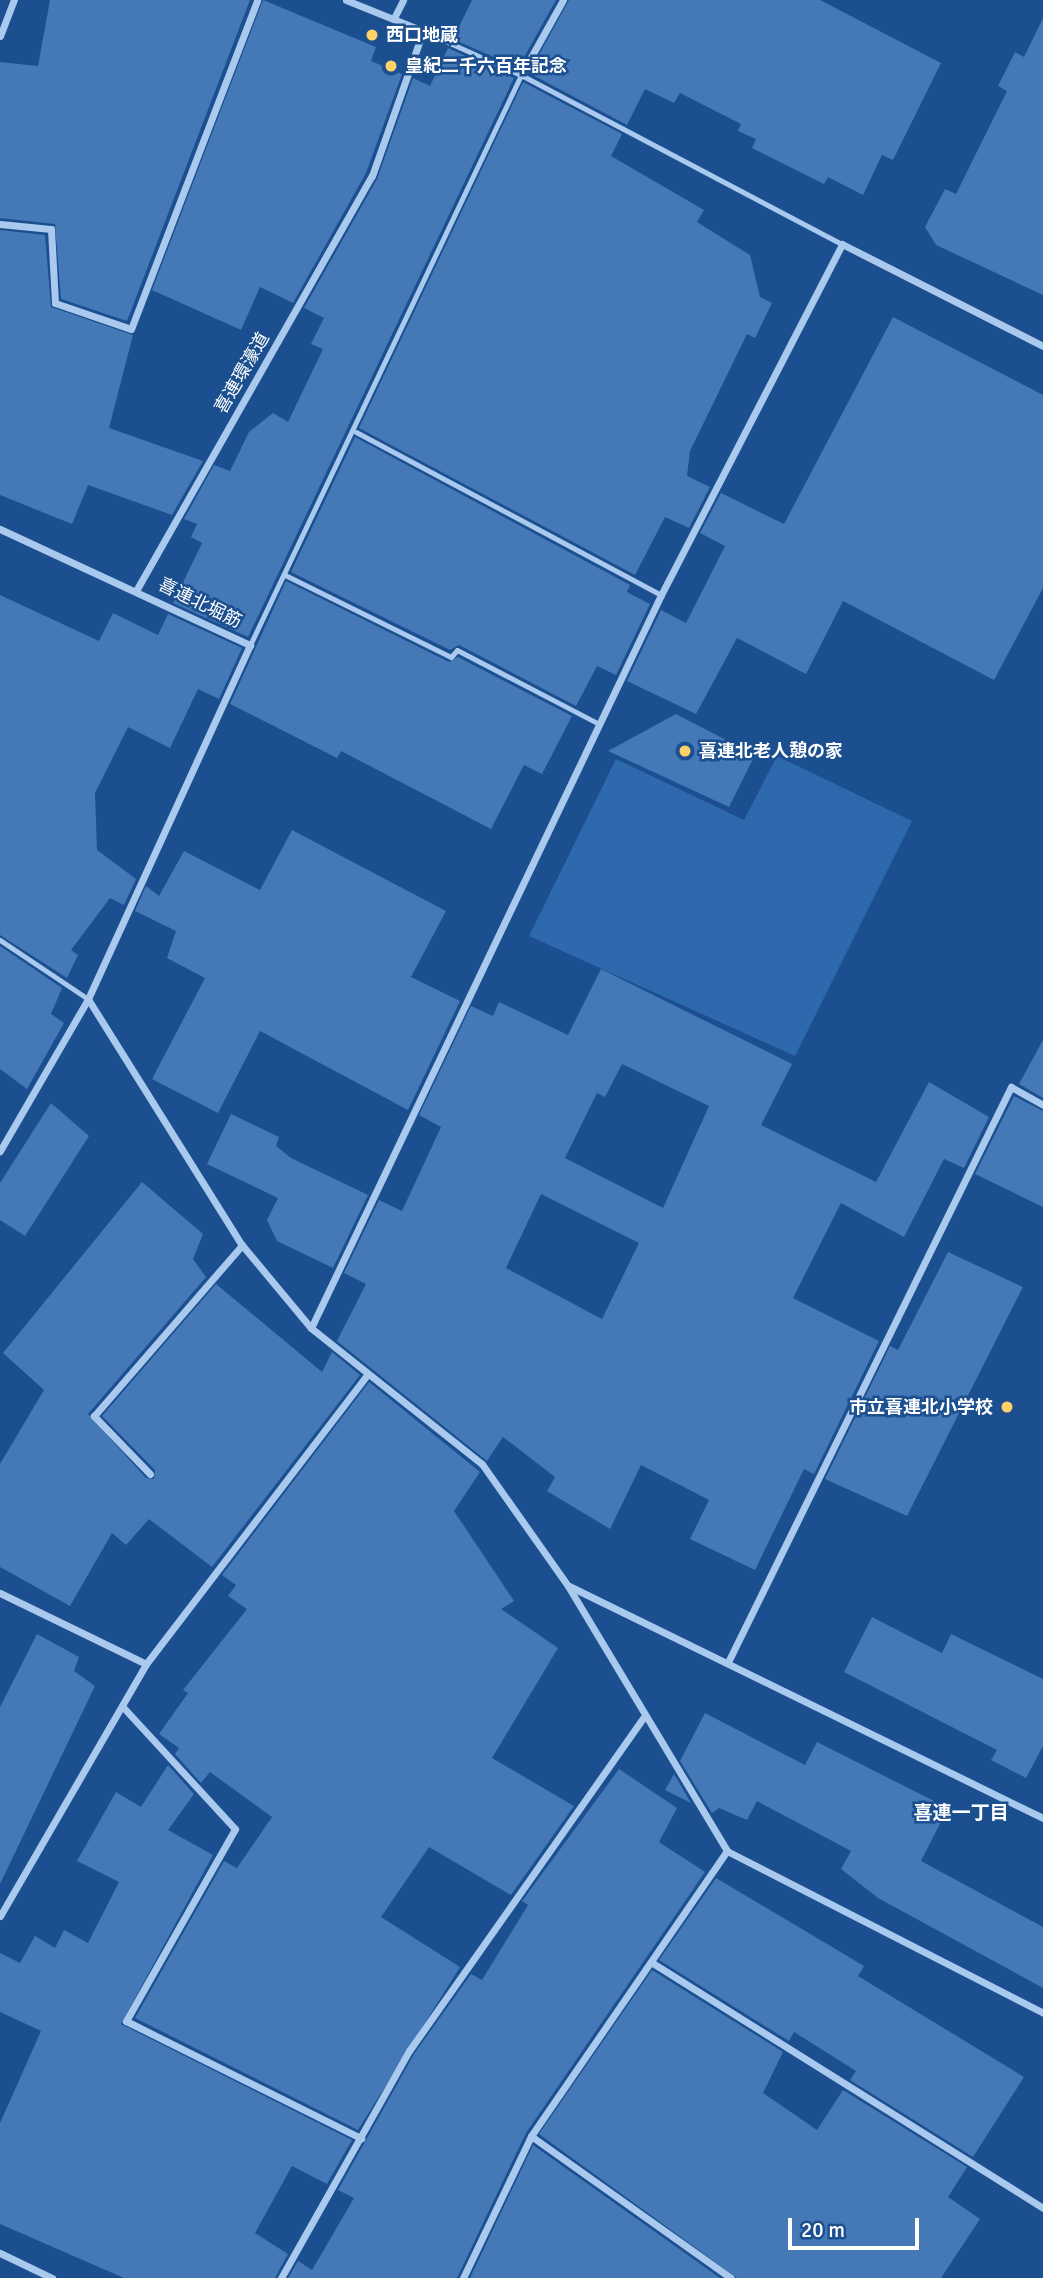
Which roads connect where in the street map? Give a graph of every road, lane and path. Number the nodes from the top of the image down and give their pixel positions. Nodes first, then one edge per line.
1 (14, 0) edge
2 (257, 0) edge
3 (346, 0) edge
4 (403, 0) edge
5 (563, 0) edge
6 (394, 18) junction
7 (423, 31) junction
8 (0, 36) edge
9 (521, 75) junction
10 (0, 224) edge
11 (842, 244) junction
12 (1043, 346) edge
13 (356, 432) junction
14 (0, 529) edge
15 (285, 575) junction
16 (137, 589) junction
17 (661, 595) junction
18 (250, 645) junction
19 (599, 724) junction
20 (0, 940) edge
21 (88, 999) junction
22 (1043, 1105) edge
23 (0, 1151) edge
24 (242, 1245) junction
25 (311, 1328) junction
26 (368, 1374) junction
27 (150, 1474) dead end
28 (568, 1586) junction
29 (0, 1594) edge
30 (729, 1660) junction
31 (146, 1664) junction
32 (122, 1706) junction
33 (643, 1718) junction
34 (1043, 1818) edge
35 (727, 1852) junction
36 (0, 1916) edge
37 (651, 1962) junction
38 (1043, 2013) edge
39 (531, 2136) junction
40 (361, 2138) junction
41 (1043, 2208) edge
42 (0, 2253) edge
43 (52, 2278) edge
44 (281, 2278) edge
45 (463, 2278) edge
46 (731, 2278) edge

1 - 8 street
2 - 10 street
3 - 6 street
4 - 6 street
5 - 9 street
6 - 7 street
7 - 9 lane
7 - 16 street, 喜連環濠道
9 - 11 lane
9 - 13 lane
11 - 12 street
11 - 17 street
13 - 15 lane
13 - 17 lane
14 - 16 street
15 - 18 lane
15 - 19 lane
16 - 18 street, 喜連北堀筋
17 - 19 street
18 - 21 street
19 - 25 street
20 - 21 lane
21 - 23 street
21 - 24 street
22 - 30 street
24 - 25 street
24 - 27 street
25 - 26 street
26 - 28 street
26 - 31 street
28 - 30 street
28 - 33 street
29 - 31 street
30 - 34 street
31 - 32 street
32 - 36 street
32 - 40 street
33 - 35 street
33 - 40 street
35 - 37 street
35 - 38 street
37 - 39 street
37 - 41 street
39 - 45 street
39 - 46 street
40 - 44 street
42 - 43 street

